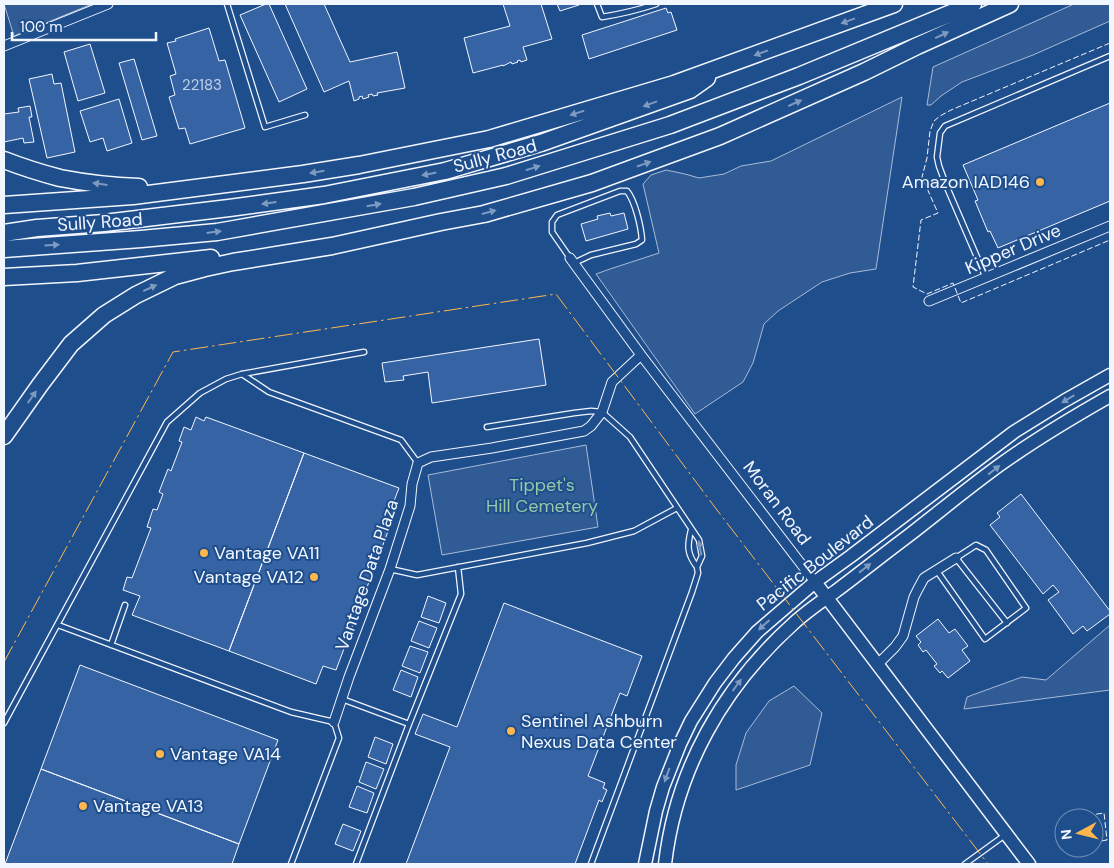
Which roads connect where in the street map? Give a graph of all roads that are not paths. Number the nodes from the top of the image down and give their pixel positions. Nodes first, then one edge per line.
1 (108, 4) edge
2 (228, 4) edge
3 (597, 4) edge
4 (656, 4) edge
5 (894, 4) edge
6 (973, 4) edge
7 (1010, 4) edge
8 (4, 46) edge
9 (1110, 56) edge
10 (724, 66) junction
11 (305, 115) dead end
12 (4, 160) edge
13 (183, 190) junction
14 (4, 205) edge
15 (1110, 226) edge
16 (4, 233) edge
17 (332, 246) junction
18 (4, 248) edge
19 (572, 261) junction
20 (4, 277) edge
21 (986, 278) junction
22 (929, 301) dead end
23 (364, 352) dead end
24 (641, 354) junction
25 (242, 374) junction
26 (1110, 375) edge
27 (1110, 396) edge
28 (602, 412) junction
29 (487, 426) dead end
30 (4, 436) edge
31 (418, 464) junction
32 (678, 508) junction
33 (691, 530) junction
34 (956, 558) junction
35 (458, 567) junction
36 (697, 567) junction
37 (390, 569) junction
38 (937, 571) junction
39 (814, 582) junction
40 (826, 598) junction
41 (125, 605) dead end
42 (1007, 623) junction
43 (58, 625) junction
44 (111, 644) junction
45 (877, 665) junction
46 (342, 699) junction
47 (334, 722) junction
48 (4, 723) edge
49 (409, 724) junction
50 (1006, 834) junction
51 (291, 864) edge
52 (356, 864) edge
53 (591, 864) edge
54 (645, 864) edge
55 (665, 864) edge
56 (965, 864) edge
57 (1029, 864) edge

1 - 8 street
2 - 11 lane
3 - 4 lane
5 -> 10 highway, Sully Road
18 -> 6 highway, Sully Road
17 -> 7 highway
9 - 21 lane
10 -> 13 highway, Sully Road
10 -> 16 highway
13 -> 12 highway
13 - 14 highway, Sully Road
15 - 21 street, Kipper Drive
17 - 20 highway
30 -> 17 highway
19 - 19 lane
19 - 24 street, Moran Road
21 - 22 street, Kipper Drive
23 - 25 lane
24 - 28 street
24 - 39 street, Moran Road
25 - 31 lane
25 - 43 lane
26 -> 39 main road, Pacific Boulevard
40 -> 27 main road, Pacific Boulevard
28 - 29 lane
28 - 31 street
28 - 32 lane
31 - 37 street, Vantage Data Plaza
32 - 33 lane
32 - 35 lane
33 - 36 lane
36 -> 33 lane
34 - 38 street
34 - 42 lane
34 - 42 lane
35 - 37 lane
35 - 49 lane
36 - 53 lane
37 - 46 street, Vantage Data Plaza
38 - 42 lane
38 - 45 street
39 - 40 main road, Moran Road
39 -> 54 main road, Pacific Boulevard
40 - 45 main road, Moran Road
55 -> 40 main road, Pacific Boulevard
41 - 44 lane
43 - 44 lane
43 - 48 lane
44 - 47 lane
45 - 50 main road, Moran Road
46 - 47 street, Vantage Data Plaza
46 - 49 lane
47 - 51 lane
49 - 52 lane
50 - 56 lane
50 - 57 main road, Moran Road

